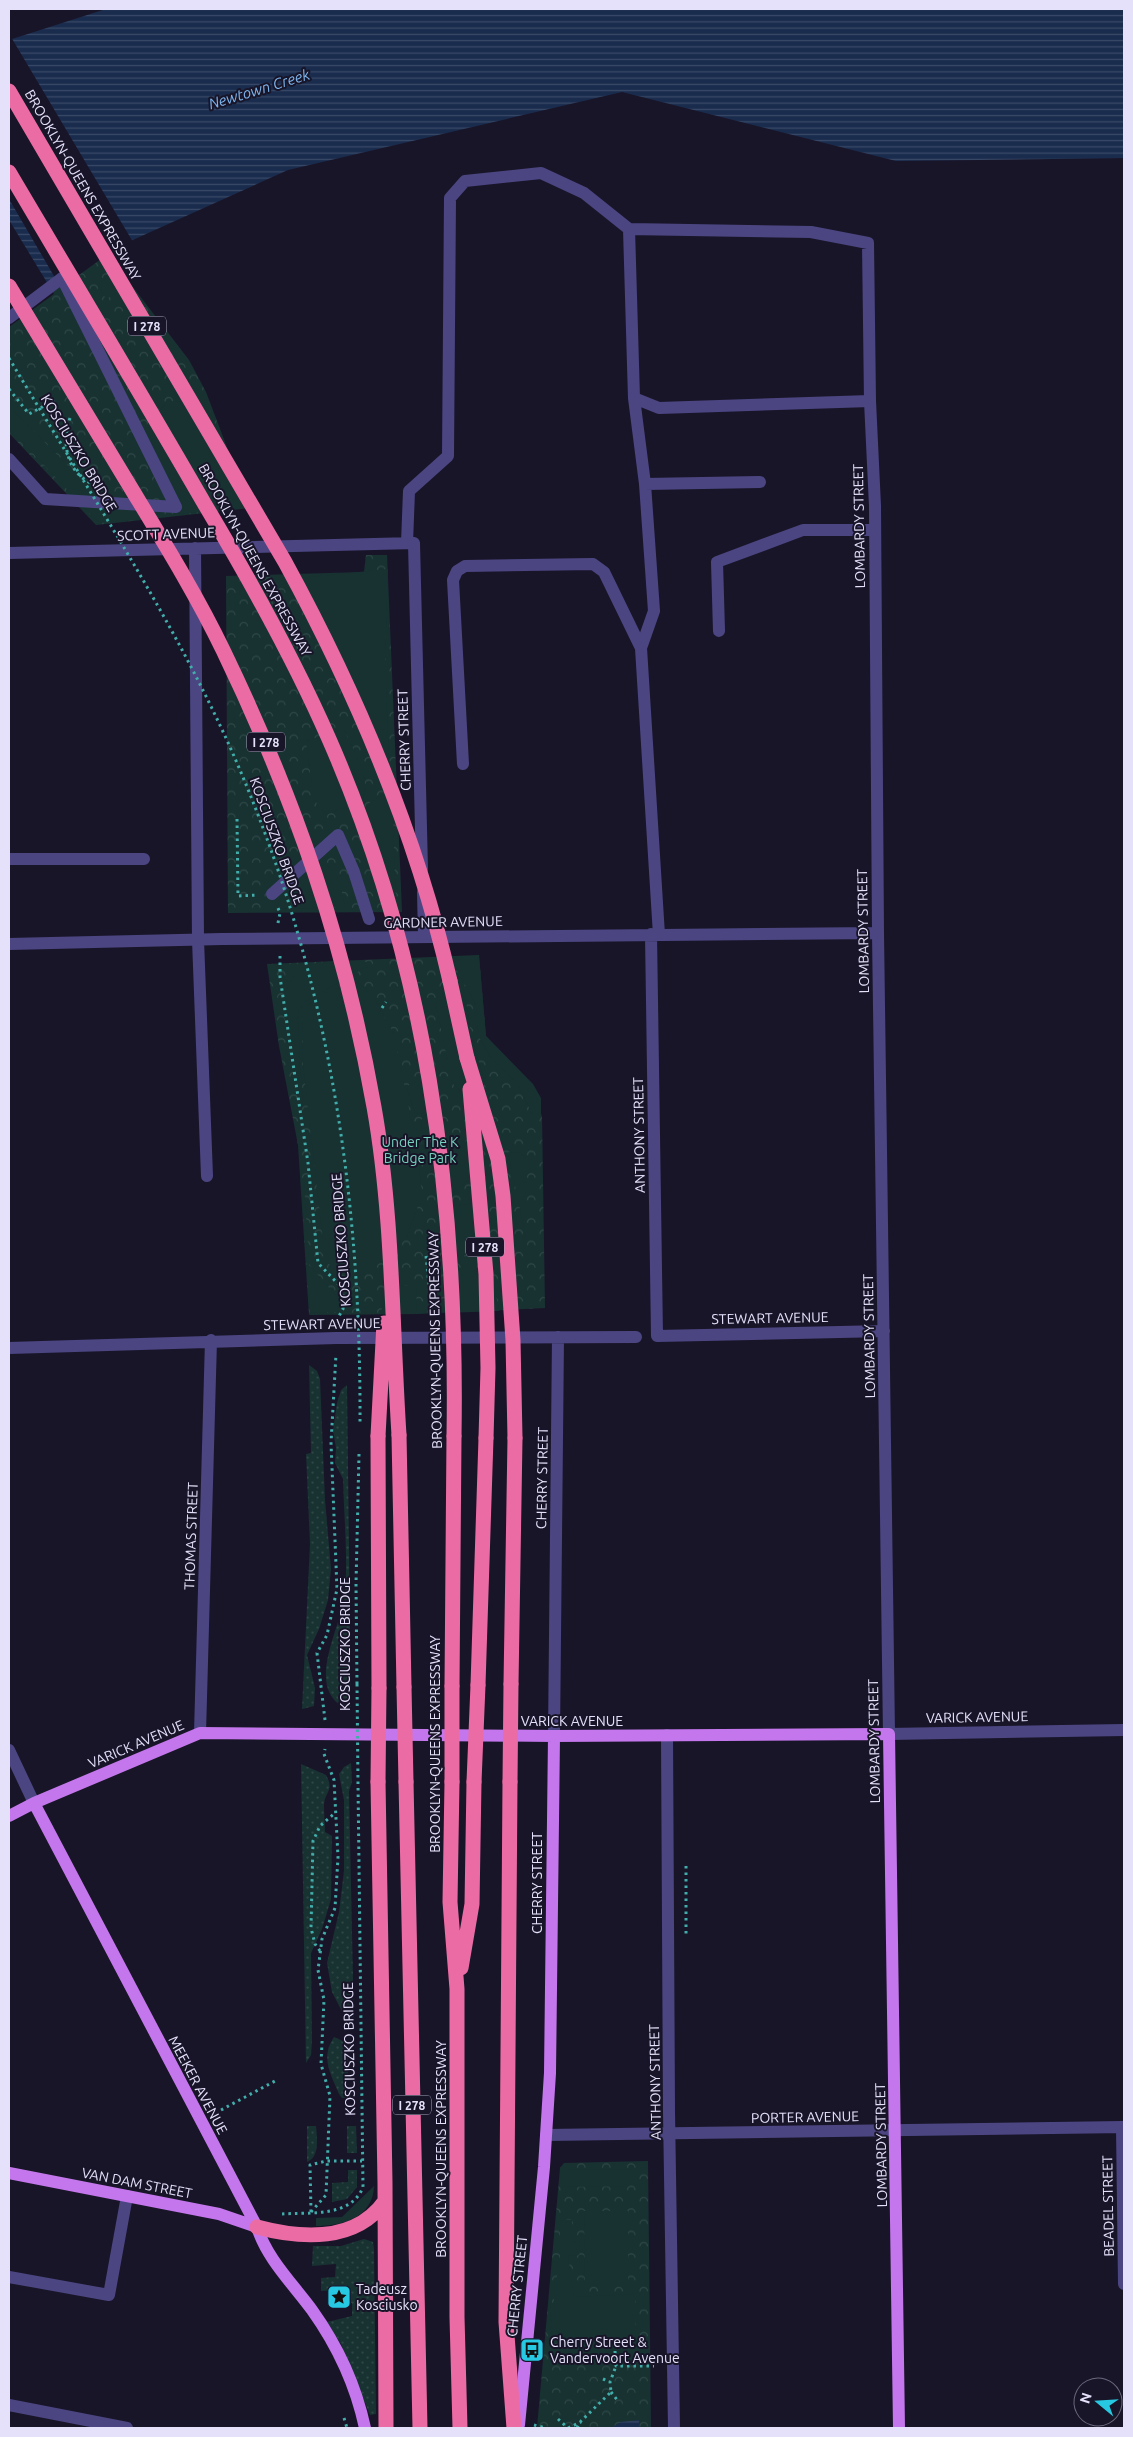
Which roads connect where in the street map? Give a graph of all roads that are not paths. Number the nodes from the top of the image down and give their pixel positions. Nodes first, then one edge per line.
1 (9, 91) edge
2 (9, 172) edge
3 (629, 230) junction
4 (9, 286) edge
5 (9, 318) edge
6 (634, 398) junction
7 (870, 401) junction
8 (9, 459) edge
9 (760, 482) dead end
10 (645, 484) junction
11 (875, 530) junction
12 (410, 543) junction
13 (195, 548) junction
14 (9, 553) edge
15 (719, 631) dead end
16 (641, 648) junction
17 (463, 764) dead end
18 (9, 859) edge
19 (144, 859) dead end
20 (272, 894) road end
21 (369, 919) dead end
22 (878, 933) junction
23 (655, 934) junction
24 (424, 937) junction
25 (198, 940) junction
26 (9, 944) edge
27 (467, 1058) junction
28 (207, 1176) dead end
29 (388, 1249) junction
30 (884, 1331) junction
31 (657, 1336) joint
32 (558, 1337) junction
33 (636, 1337) dead end
34 (211, 1340) junction
35 (9, 1348) edge
36 (1124, 1730) edge
37 (200, 1733) junction
38 (889, 1734) junction
39 (667, 1735) junction
40 (554, 1736) junction
41 (9, 1750) edge
42 (34, 1803) junction
43 (9, 1816) edge
44 (457, 1989) junction
45 (1123, 2128) edge
46 (896, 2131) junction
47 (670, 2134) junction
48 (546, 2135) junction
49 (9, 2173) edge
50 (127, 2196) junction
51 (386, 2200) junction
52 (257, 2227) junction
53 (9, 2277) edge
54 (1124, 2284) edge
55 (9, 2405) edge
56 (127, 2428) edge
57 (365, 2428) edge
58 (386, 2428) edge
59 (420, 2428) edge
60 (460, 2428) edge
61 (514, 2428) edge
62 (518, 2428) edge
63 (674, 2428) edge
64 (899, 2428) edge

1 - 27 highway, BROOKLYN-QUEENS EXPRESSWAY / I 278, bridge
2 - 44 highway, BROOKLYN-QUEENS EXPRESSWAY / I 278, bridge
3 - 6 street
3 - 7 street, LOMBARDY STREET
3 - 12 street, CHERRY STREET
4 - 29 highway, BROOKLYN-QUEENS EXPRESSWAY / I 278, bridge
5 - 8 street
6 - 7 street
6 - 10 street
7 - 11 street, LOMBARDY STREET
9 - 10 street
10 - 16 street
11 - 15 street
11 - 22 street, LOMBARDY STREET
12 - 13 street, SCOTT AVENUE
12 - 24 street, CHERRY STREET
13 - 14 street, SCOTT AVENUE
13 - 25 street
16 - 17 street
16 - 23 street, ANTHONY STREET
18 - 19 street
20 - 21 street
22 - 23 street, GARDNER AVENUE
22 - 30 street, LOMBARDY STREET
23 - 24 street, GARDNER AVENUE
23 - 31 street, ANTHONY STREET
24 - 25 street, GARDNER AVENUE
25 - 26 street, GARDNER AVENUE
25 - 28 street
27 - 44 highway, I 278, bridge
27 - 61 highway, bridge
29 - 51 highway, bridge
29 - 59 highway, BROOKLYN-QUEENS EXPRESSWAY / I 278, bridge
30 - 31 street, STEWART AVENUE
30 - 38 street, LOMBARDY STREET
32 - 33 street, STEWART AVENUE
32 - 34 street, STEWART AVENUE
32 - 40 street, CHERRY STREET
34 - 35 street, STEWART AVENUE
34 - 37 street, THOMAS STREET
36 - 38 street, VARICK AVENUE
37 - 40 main road, VARICK AVENUE
37 - 42 main road, VARICK AVENUE
38 - 39 main road, VARICK AVENUE
38 - 46 main road, LOMBARDY STREET
39 - 40 main road, VARICK AVENUE
39 - 47 street, ANTHONY STREET
40 - 48 main road, CHERRY STREET
41 - 42 street, MEEKER AVENUE
42 - 43 main road, VARICK AVENUE
42 - 52 main road, MEEKER AVENUE
44 - 60 highway, BROOKLYN-QUEENS EXPRESSWAY / I 278
45 - 46 street, PORTER AVENUE
45 - 54 street, BEADEL STREET
46 - 47 street, PORTER AVENUE
46 - 64 main road, LOMBARDY STREET
47 - 48 street, PORTER AVENUE
47 - 63 street, ANTHONY STREET
48 - 62 main road, CHERRY STREET
49 - 50 main road, VAN DAM STREET
50 - 52 main road, VAN DAM STREET
50 - 53 street
51 - 52 highway
51 - 58 highway
52 - 57 main road, MEEKER AVENUE
55 - 56 street

